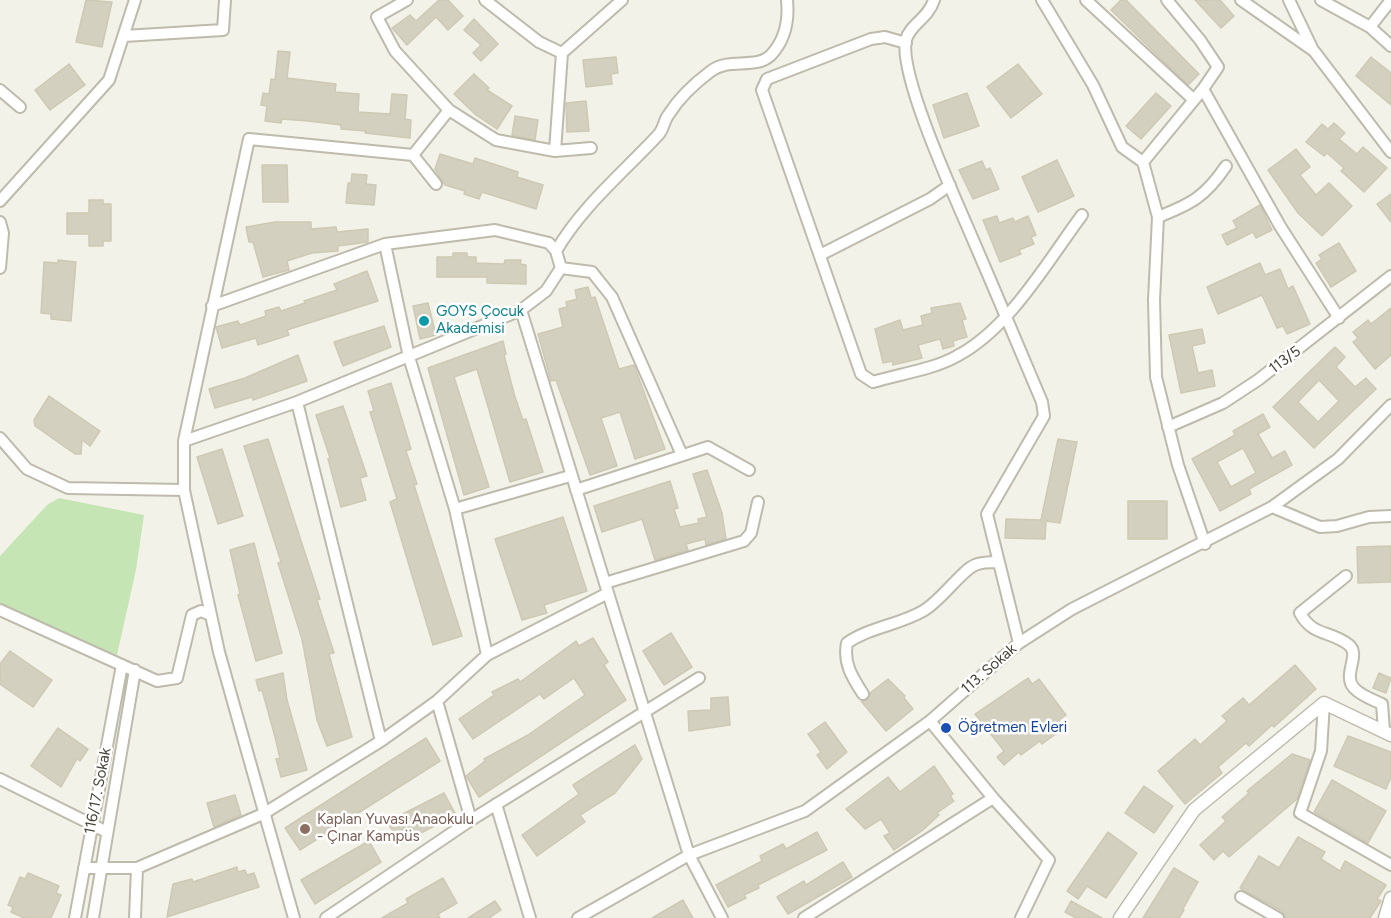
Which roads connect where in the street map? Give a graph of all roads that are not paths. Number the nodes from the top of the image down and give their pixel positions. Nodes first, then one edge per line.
1 (135, 0) edge
2 (225, 0) edge
3 (407, 0) edge
4 (485, 0) edge
5 (622, 0) edge
6 (787, 0) edge
7 (934, 0) edge
8 (1042, 0) edge
9 (1086, 0) edge
10 (1167, 0) edge
11 (1241, 0) edge
12 (1289, 0) edge
13 (1321, 0) edge
14 (1391, 0) edge
15 (1370, 27) junction
16 (124, 36) junction
17 (906, 44) junction
18 (1391, 46) edge
19 (1314, 51) junction
20 (562, 53) junction
21 (1203, 88) junction
22 (0, 90) edge
23 (1194, 100) junction
24 (20, 107) dead end
25 (449, 110) junction
26 (591, 148) dead end
27 (1391, 151) edge
28 (555, 152) junction
29 (413, 155) junction
30 (1143, 162) junction
31 (1226, 166) dead end
32 (436, 184) dead end
33 (950, 185) junction
34 (0, 201) edge
35 (1082, 215) dead end
36 (1158, 217) junction
37 (0, 222) edge
38 (385, 244) junction
39 (556, 251) junction
40 (820, 255) junction
41 (0, 268) edge
42 (561, 268) junction
43 (1391, 276) edge
44 (212, 306) junction
45 (521, 310) junction
46 (1006, 317) junction
47 (1339, 318) junction
48 (409, 357) junction
49 (297, 402) junction
50 (1391, 405) edge
51 (1168, 427) junction
52 (0, 438) edge
53 (184, 441) junction
54 (681, 455) junction
55 (749, 470) dead end
56 (570, 476) junction
57 (184, 490) junction
58 (576, 490) junction
59 (758, 502) dead end
60 (1272, 507) junction
61 (455, 509) junction
62 (1391, 516) edge
63 (1205, 544) junction
64 (998, 562) junction
65 (1346, 576) dead end
66 (606, 588) junction
67 (0, 610) edge
68 (211, 615) junction
69 (1019, 643) junction
70 (487, 655) junction
71 (122, 665) junction
72 (135, 670) junction
73 (699, 678) dead end
74 (863, 694) dead end
75 (437, 702) junction
76 (1323, 703) junction
77 (643, 712) junction
78 (930, 721) junction
79 (1388, 733) edge
80 (381, 741) junction
81 (0, 779) edge
82 (993, 798) junction
83 (496, 804) junction
84 (263, 814) junction
85 (471, 820) junction
86 (92, 824) junction
87 (108, 832) junction
88 (689, 855) junction
89 (1391, 865) edge
90 (84, 868) junction
91 (101, 868) junction
92 (137, 868) junction
93 (1241, 897) dead end
94 (1391, 898) edge
95 (75, 918) edge
96 (93, 918) edge
97 (135, 918) edge
98 (294, 918) edge
99 (326, 918) edge
100 (530, 918) edge
101 (578, 918) edge
102 (722, 918) edge
103 (804, 918) edge
104 (1021, 918) edge
105 (1120, 918) edge
106 (1278, 918) edge
107 (1385, 918) edge

1 - 16 street
2 - 16 street
3 - 25 street
4 - 20 street
5 - 20 street
6 - 39 street
7 - 17 street
8 - 30 street
9 - 23 street
10 - 21 street
11 - 19 street
12 - 19 street
13 - 15 street
14 - 15 street
15 - 18 street
16 - 34 street
17 - 33 street
17 - 40 street
19 - 27 street
20 - 28 street
21 - 23 street
21 - 47 street
22 - 24 street
23 - 30 street
25 - 28 street
25 - 29 street
26 - 28 street
29 - 32 street
29 - 44 street
30 - 36 street
31 - 36 street
33 - 40 street
33 - 46 street
35 - 46 street
36 - 51 street
37 - 41 street
38 - 39 street
38 - 44 street
38 - 48 street
39 - 42 street
40 - 46 street
42 - 45 street
42 - 54 street
43 - 47 street, 113/5
44 - 53 street
45 - 48 street
45 - 56 street
46 - 64 street
47 - 51 street, 113/5
48 - 49 street
48 - 61 street
49 - 53 street
49 - 80 street
50 - 60 street, 113. Sokak
51 - 63 street
52 - 57 street
53 - 57 street
54 - 55 street
54 - 58 street
56 - 58 street
56 - 61 street
57 - 68 street
58 - 66 street
59 - 66 street
60 - 62 street
60 - 63 street, 113. Sokak
61 - 70 street
63 - 69 street, 113. Sokak
64 - 69 street
64 - 74 street
65 - 79 street
66 - 70 street
66 - 77 street
67 - 71 street
68 - 72 street
68 - 84 street
69 - 78 street, 113. Sokak
70 - 75 street
71 - 72 street
71 - 86 street, 116/17. Sokak
72 - 87 street, 116/17. Sokak
73 - 77 street
75 - 80 street
75 - 85 street
76 - 79 street
76 - 89 street
76 - 105 street
77 - 83 street
77 - 88 street
78 - 82 street
78 - 88 street, 113. Sokak
80 - 84 street
81 - 86 street
82 - 103 street
82 - 104 street
83 - 85 street
83 - 100 street
84 - 92 street
84 - 98 street
85 - 99 street
86 - 87 street
86 - 90 street, 116/17. Sokak
87 - 91 street, 116/17. Sokak
88 - 101 street, 113. Sokak
88 - 102 street
90 - 91 street
90 - 95 street, 116/17. Sokak
91 - 92 street
91 - 96 street, 116/17. Sokak
92 - 97 street
93 - 106 street
94 - 107 street

